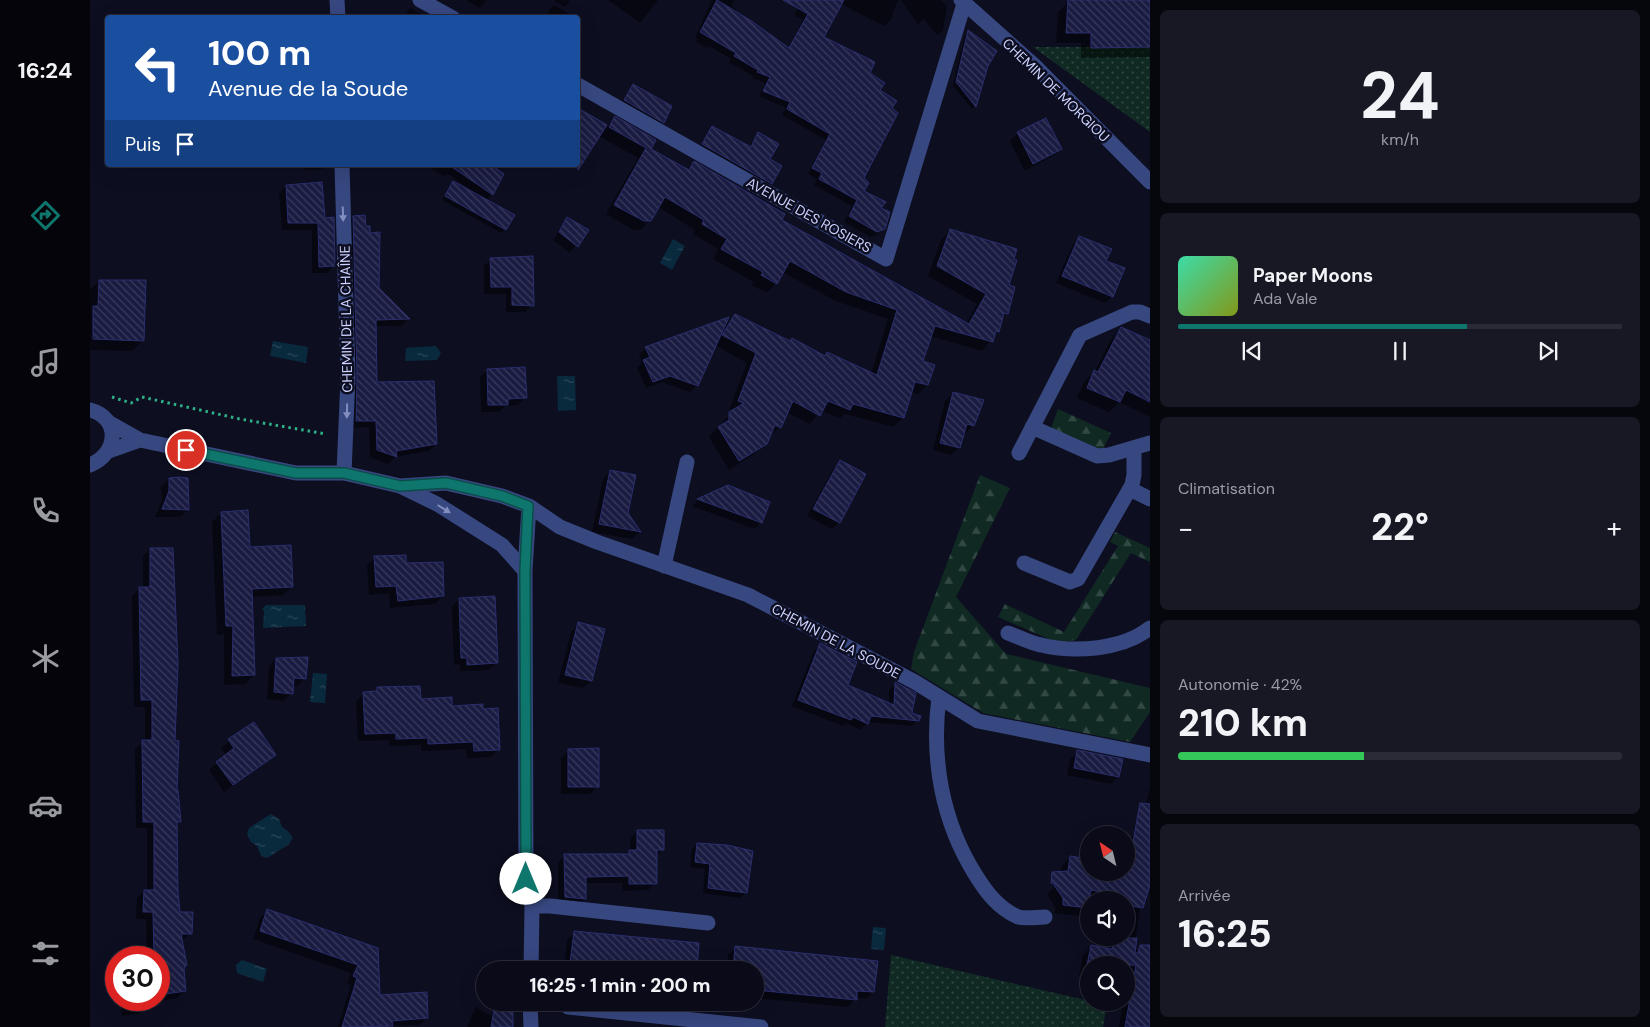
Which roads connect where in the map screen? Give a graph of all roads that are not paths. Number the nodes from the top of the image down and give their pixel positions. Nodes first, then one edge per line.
1 (337, 0) edge
2 (420, 0) edge
3 (962, 2) edge
4 (338, 15) edge
5 (448, 15) edge
6 (580, 86) edge
7 (342, 167) edge
8 (1150, 182) edge
9 (1150, 316) edge
10 (90, 410) edge
11 (108, 422) junction
12 (1032, 427) junction
13 (140, 440) junction
14 (1150, 443) edge
15 (1134, 448) junction
16 (109, 451) junction
17 (1019, 453) dead end
18 (687, 462) dead end
19 (90, 465) edge
20 (344, 473) junction
21 (400, 486) junction
22 (1130, 489) junction
23 (1150, 499) edge
24 (528, 506) junction
25 (1024, 563) dead end
26 (664, 566) junction
27 (525, 571) junction
28 (1150, 628) edge
29 (1008, 633) dead end
30 (939, 697) junction
31 (1150, 754) edge
32 (532, 906) junction
33 (1045, 917) dead end
34 (708, 923) dead end
35 (530, 961) edge
36 (530, 1011) edge
37 (605, 1011) edge
38 (531, 1027) edge
39 (751, 1027) edge

1 - 4 street
2 - 5 street
3 - 6 street, AVENUE DES ROSIERS
3 - 8 street, CHEMIN DE MORGIOU
7 -> 20 street, CHEMIN DE LA CHAÎNE
9 - 12 street
10 - 11 street
11 - 13 street
11 - 16 street
12 - 15 street
12 - 17 street
13 - 16 street
13 - 20 street
14 - 15 street
15 - 22 street
16 - 19 street
18 - 26 street
20 - 21 street
21 - 24 street, CHEMIN DE LA SOUDE
21 -> 27 street
22 - 23 street
22 - 25 street
24 - 26 street, CHEMIN DE LA SOUDE
24 - 27 street
26 - 30 street, CHEMIN DE LA SOUDE
27 - 32 street
28 - 29 street
30 - 31 street, CHEMIN DE LA SOUDE
30 - 33 street
32 - 34 street
32 - 35 street
36 - 38 street
37 - 39 street

